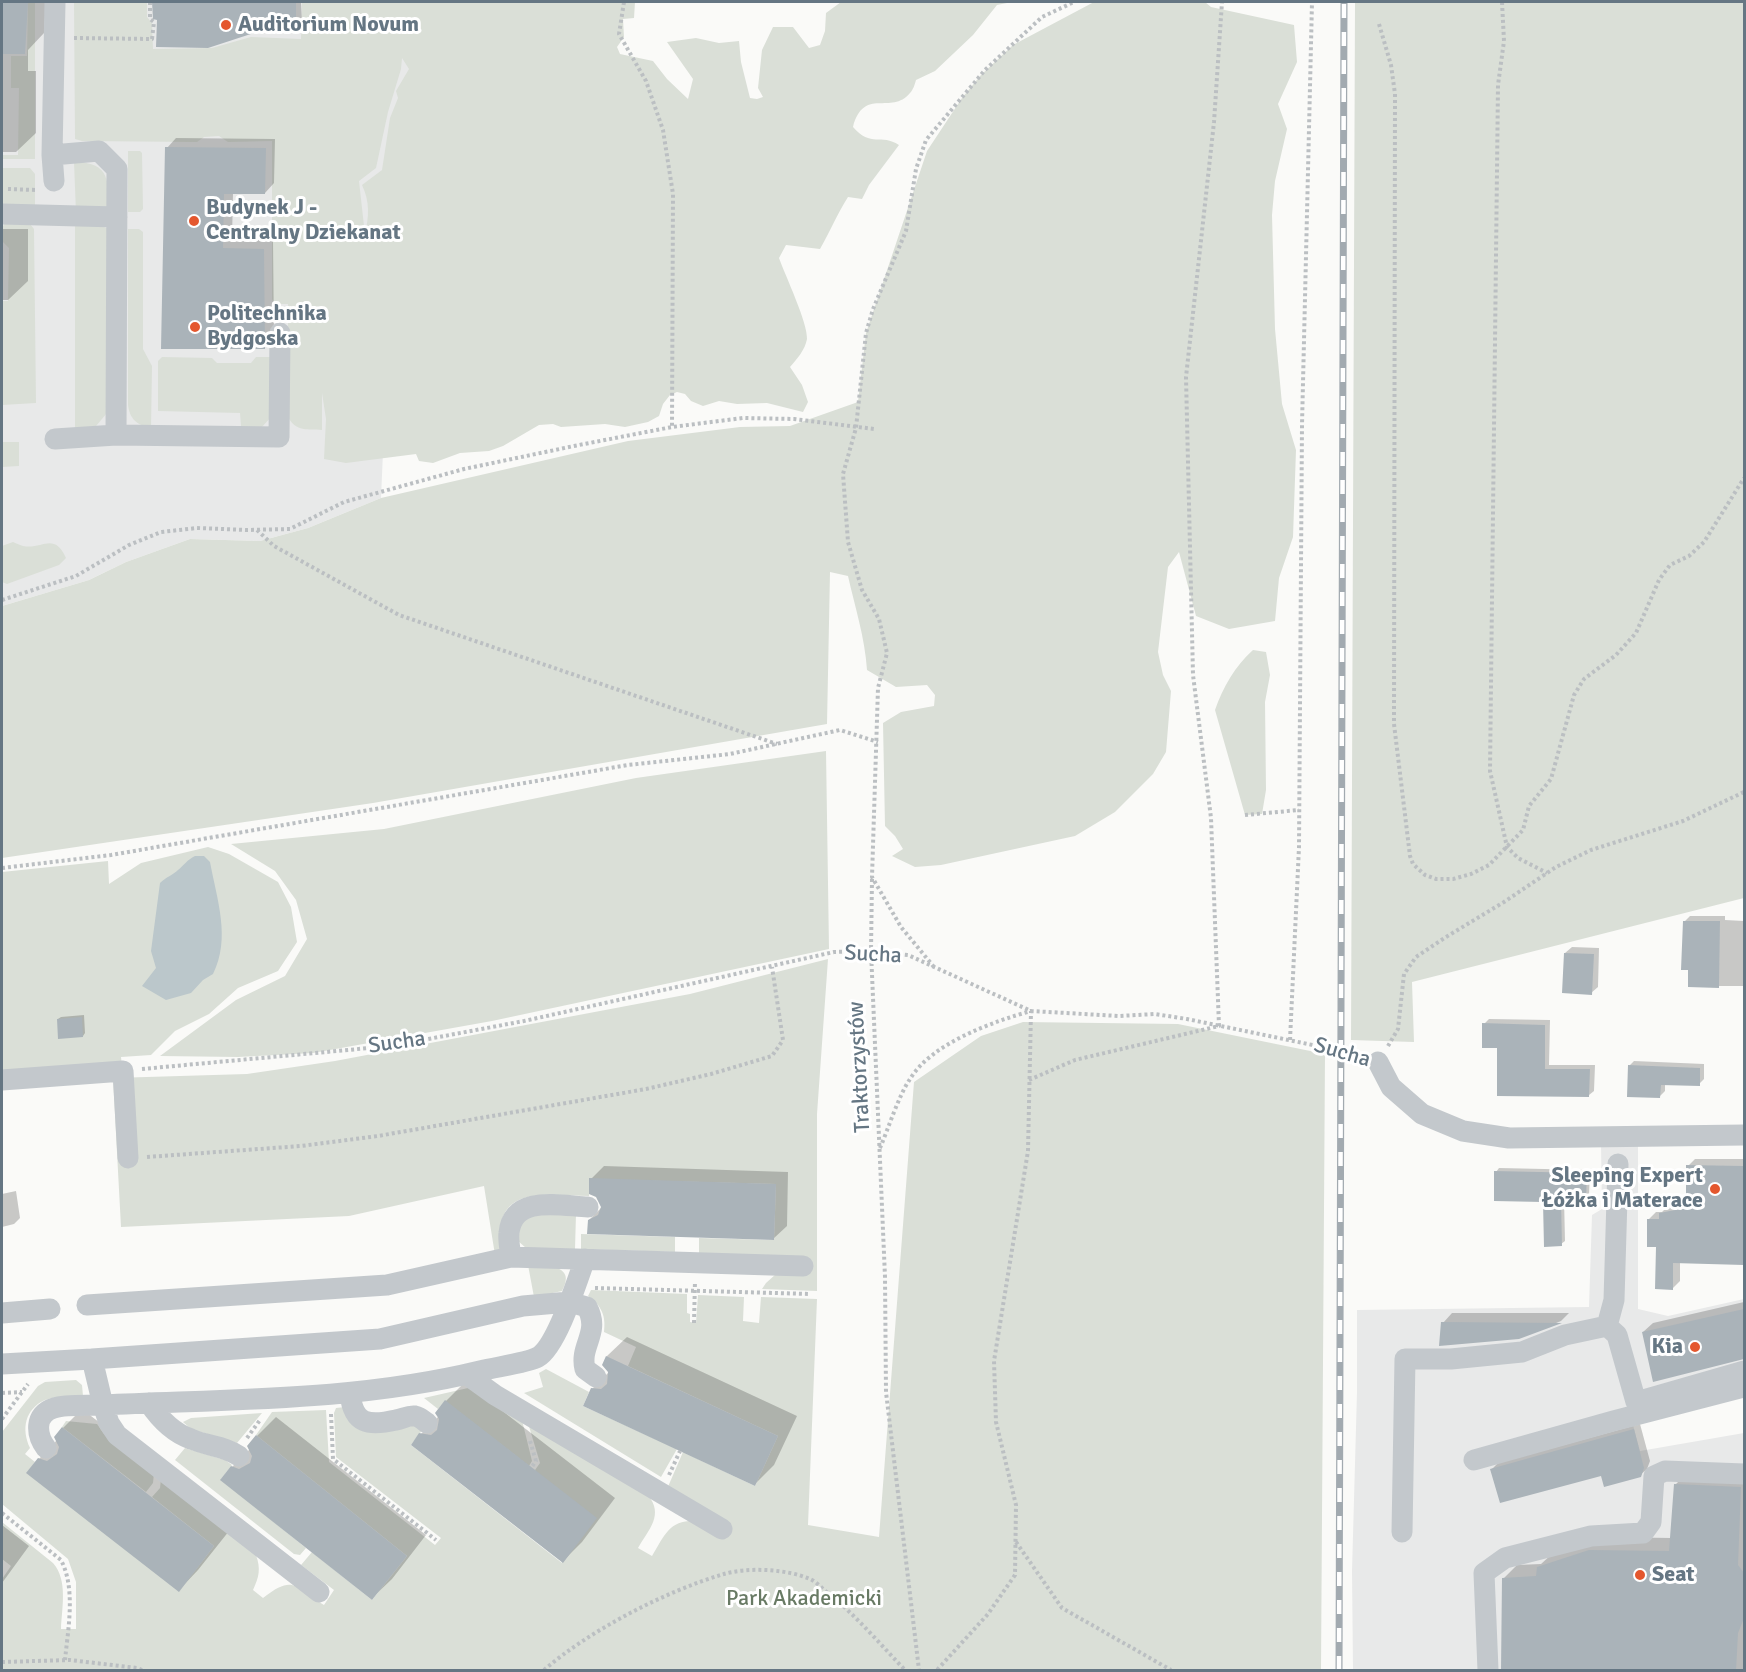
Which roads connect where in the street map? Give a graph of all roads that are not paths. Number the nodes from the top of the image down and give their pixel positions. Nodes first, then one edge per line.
1 (55, 2) edge
2 (52, 155) junction
3 (49, 186) road end
4 (2, 214) edge
5 (117, 217) junction
6 (280, 333) dead end
7 (116, 435) junction
8 (55, 439) dead end
9 (1378, 1062) road end
10 (2, 1080) edge
11 (1744, 1136) edge
12 (128, 1158) road end
13 (1618, 1164) dead end
14 (588, 1207) dead end
15 (511, 1257) junction
16 (585, 1259) junction
17 (803, 1266) dead end
18 (569, 1302) junction
19 (87, 1305) dead end
20 (50, 1309) dead end
21 (2, 1313) edge
22 (1607, 1326) junction
23 (92, 1359) junction
24 (2, 1364) edge
25 (1744, 1371) edge
26 (466, 1374) junction
27 (596, 1377) dead end
28 (1744, 1387) edge
29 (350, 1393) junction
30 (149, 1403) junction
31 (104, 1405) junction
32 (427, 1423) dead end
33 (46, 1448) dead end
34 (237, 1455) road end
35 (1474, 1460) dead end
36 (1744, 1474) edge
37 (722, 1529) dead end
38 (1402, 1532) dead end
39 (319, 1592) dead end
40 (1488, 1671) edge

1 - 2 street
2 - 3 street
2 - 5 street
4 - 5 street
5 - 7 street
6 - 7 street
7 - 8 street
9 - 11 street, Sucha
10 - 12 street
13 - 22 street
14 - 15 street
15 - 16 street
15 - 19 street
16 - 17 street
16 - 18 street
18 - 23 street
18 - 26 street
18 - 27 street
20 - 21 street
22 - 25 street
22 - 38 street
23 - 24 street
23 - 31 street
26 - 29 street
26 - 37 street
28 - 35 street
29 - 30 street
29 - 32 street
30 - 31 street
30 - 34 street
31 - 33 street
31 - 39 street
36 - 40 street

